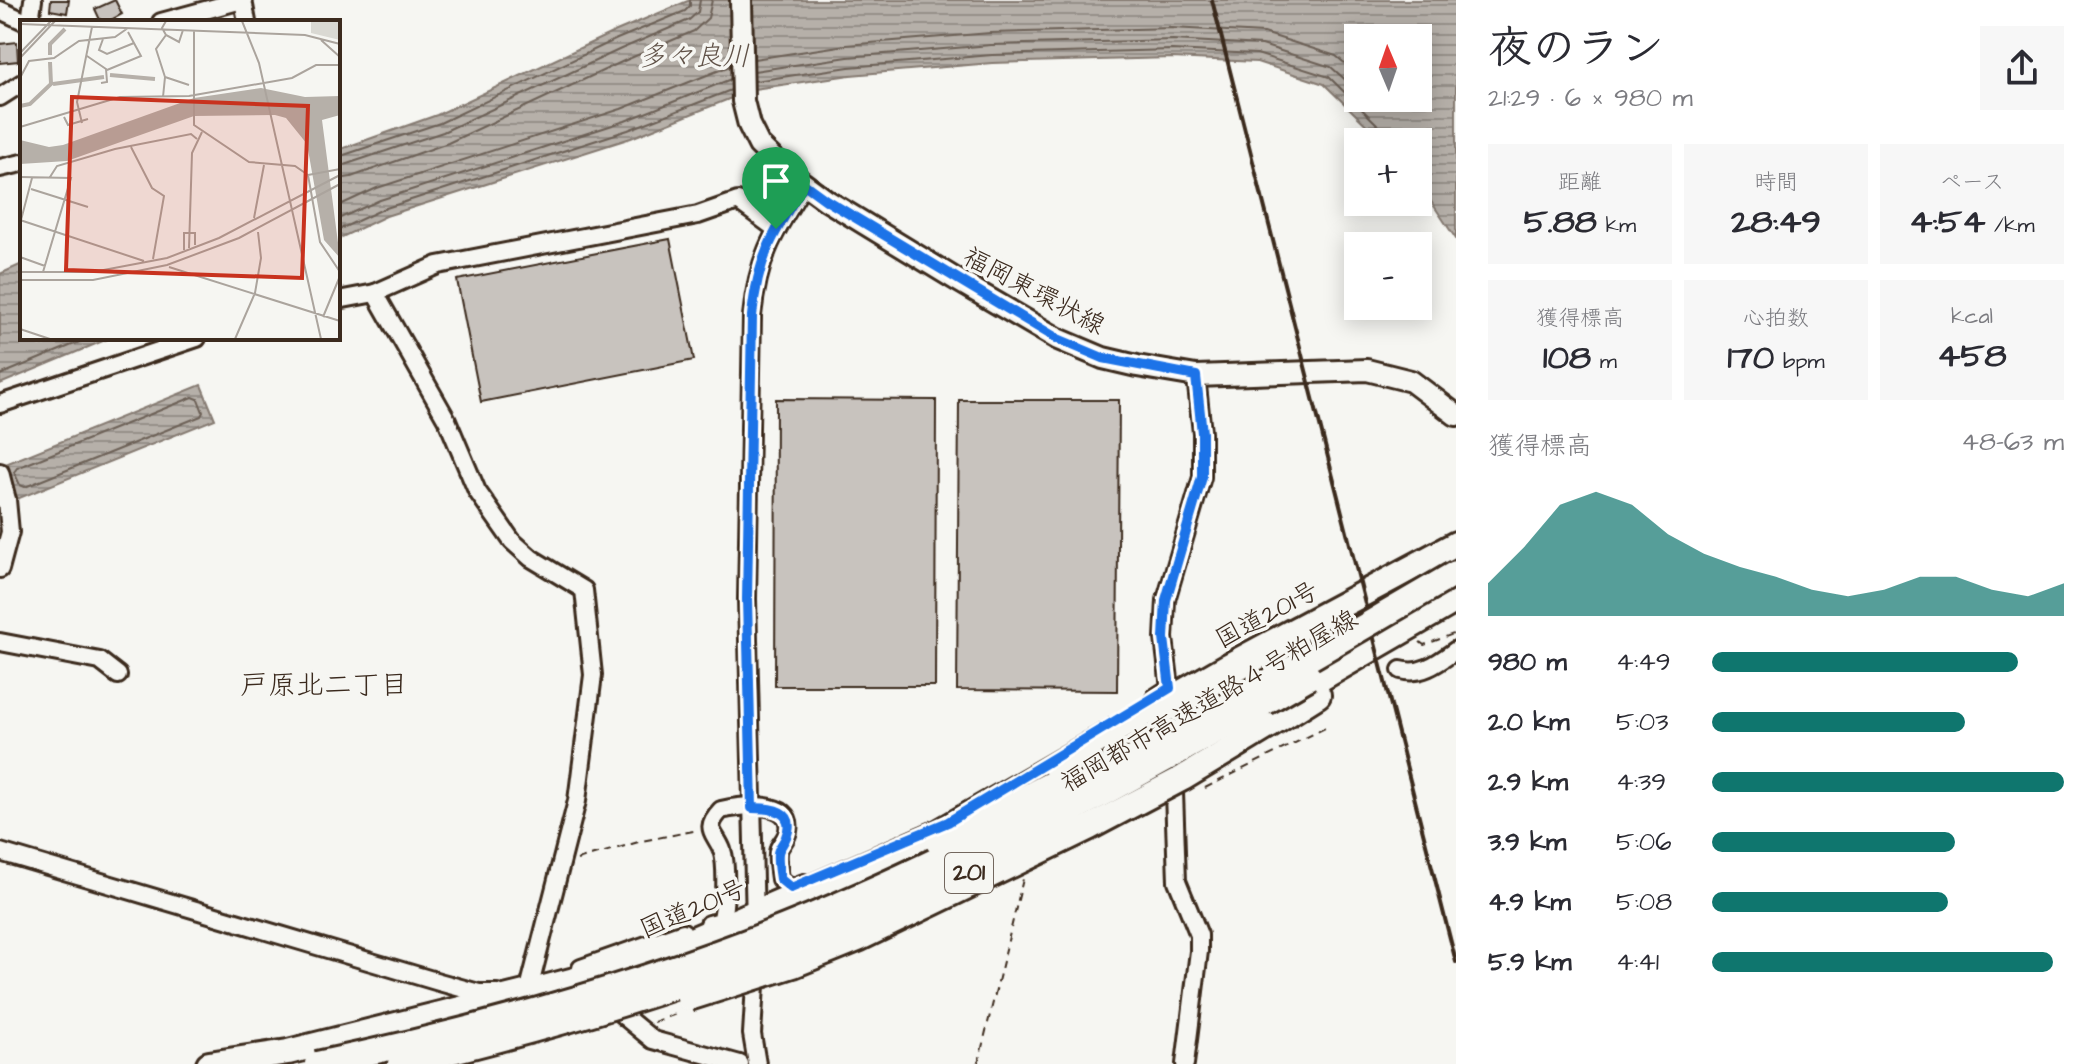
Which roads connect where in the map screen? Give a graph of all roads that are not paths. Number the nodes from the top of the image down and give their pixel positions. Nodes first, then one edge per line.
1 (33, 0) edge
2 (243, 0) edge
3 (741, 0) edge
4 (0, 10) edge
5 (23, 20) edge
6 (28, 20) edge
7 (168, 20) edge
8 (247, 20) edge
9 (20, 84) edge
10 (0, 97) edge
11 (20, 163) edge
12 (0, 168) edge
13 (804, 184) junction
14 (776, 229) junction
15 (375, 293) junction
16 (340, 300) edge
17 (191, 340) edge
18 (1196, 376) junction
19 (0, 404) edge
20 (1456, 415) edge
21 (0, 472) edge
22 (4, 500) edge
23 (1456, 544) edge
24 (0, 569) edge
25 (1456, 573) edge
26 (1456, 592) edge
27 (1456, 600) edge
28 (1330, 613) junction
29 (0, 642) edge
30 (1374, 649) junction
31 (1456, 650) edge
32 (1401, 670) dead end
33 (118, 675) dead end
34 (1174, 792) dead end
35 (752, 808) junction
36 (0, 852) edge
37 (754, 913) junction
38 (620, 961) junction
39 (756, 964) junction
40 (530, 985) junction
41 (588, 996) junction
42 (625, 1017) junction
43 (526, 1032) junction
44 (209, 1064) edge
45 (317, 1064) edge
46 (400, 1064) edge
47 (445, 1064) edge
48 (740, 1064) edge
49 (757, 1064) edge
50 (1185, 1064) edge

1 - 6 street
2 - 7 street
2 - 8 street
3 - 13 main road, 福岡東環状線
4 - 5 street
9 - 10 street
11 - 12 street
13 - 14 street
13 - 18 main road, 福岡東環状線
14 - 15 street
14 - 35 street
15 - 16 street
15 - 40 street
17 - 19 street
18 - 20 main road, 福岡東環状線
18 - 35 street
21 - 22 street
22 - 24 street
23 - 28 highway, 国道201号 / 201
25 - 41 highway, bridge
26 - 43 highway, 福岡都市高速道路４号粕屋線, bridge
27 - 30 highway, 201
28 - 37 highway, 国道201号 / 201
28 - 41 highway, bridge
29 - 33 street
30 - 39 highway, 201
30 - 43 highway, bridge
31 - 32 street
34 - 50 street
35 - 37 street
35 - 38 street
36 - 40 street
37 - 38 highway, 国道201号 / 201
37 - 39 street
38 - 40 street
38 - 42 street
38 - 44 highway, 国道201号 / 201
39 - 42 highway, 201
39 - 49 street
41 - 45 highway, bridge
42 - 47 highway, 201
42 - 48 street
43 - 46 highway, 福岡都市高速道路４号粕屋線, bridge

